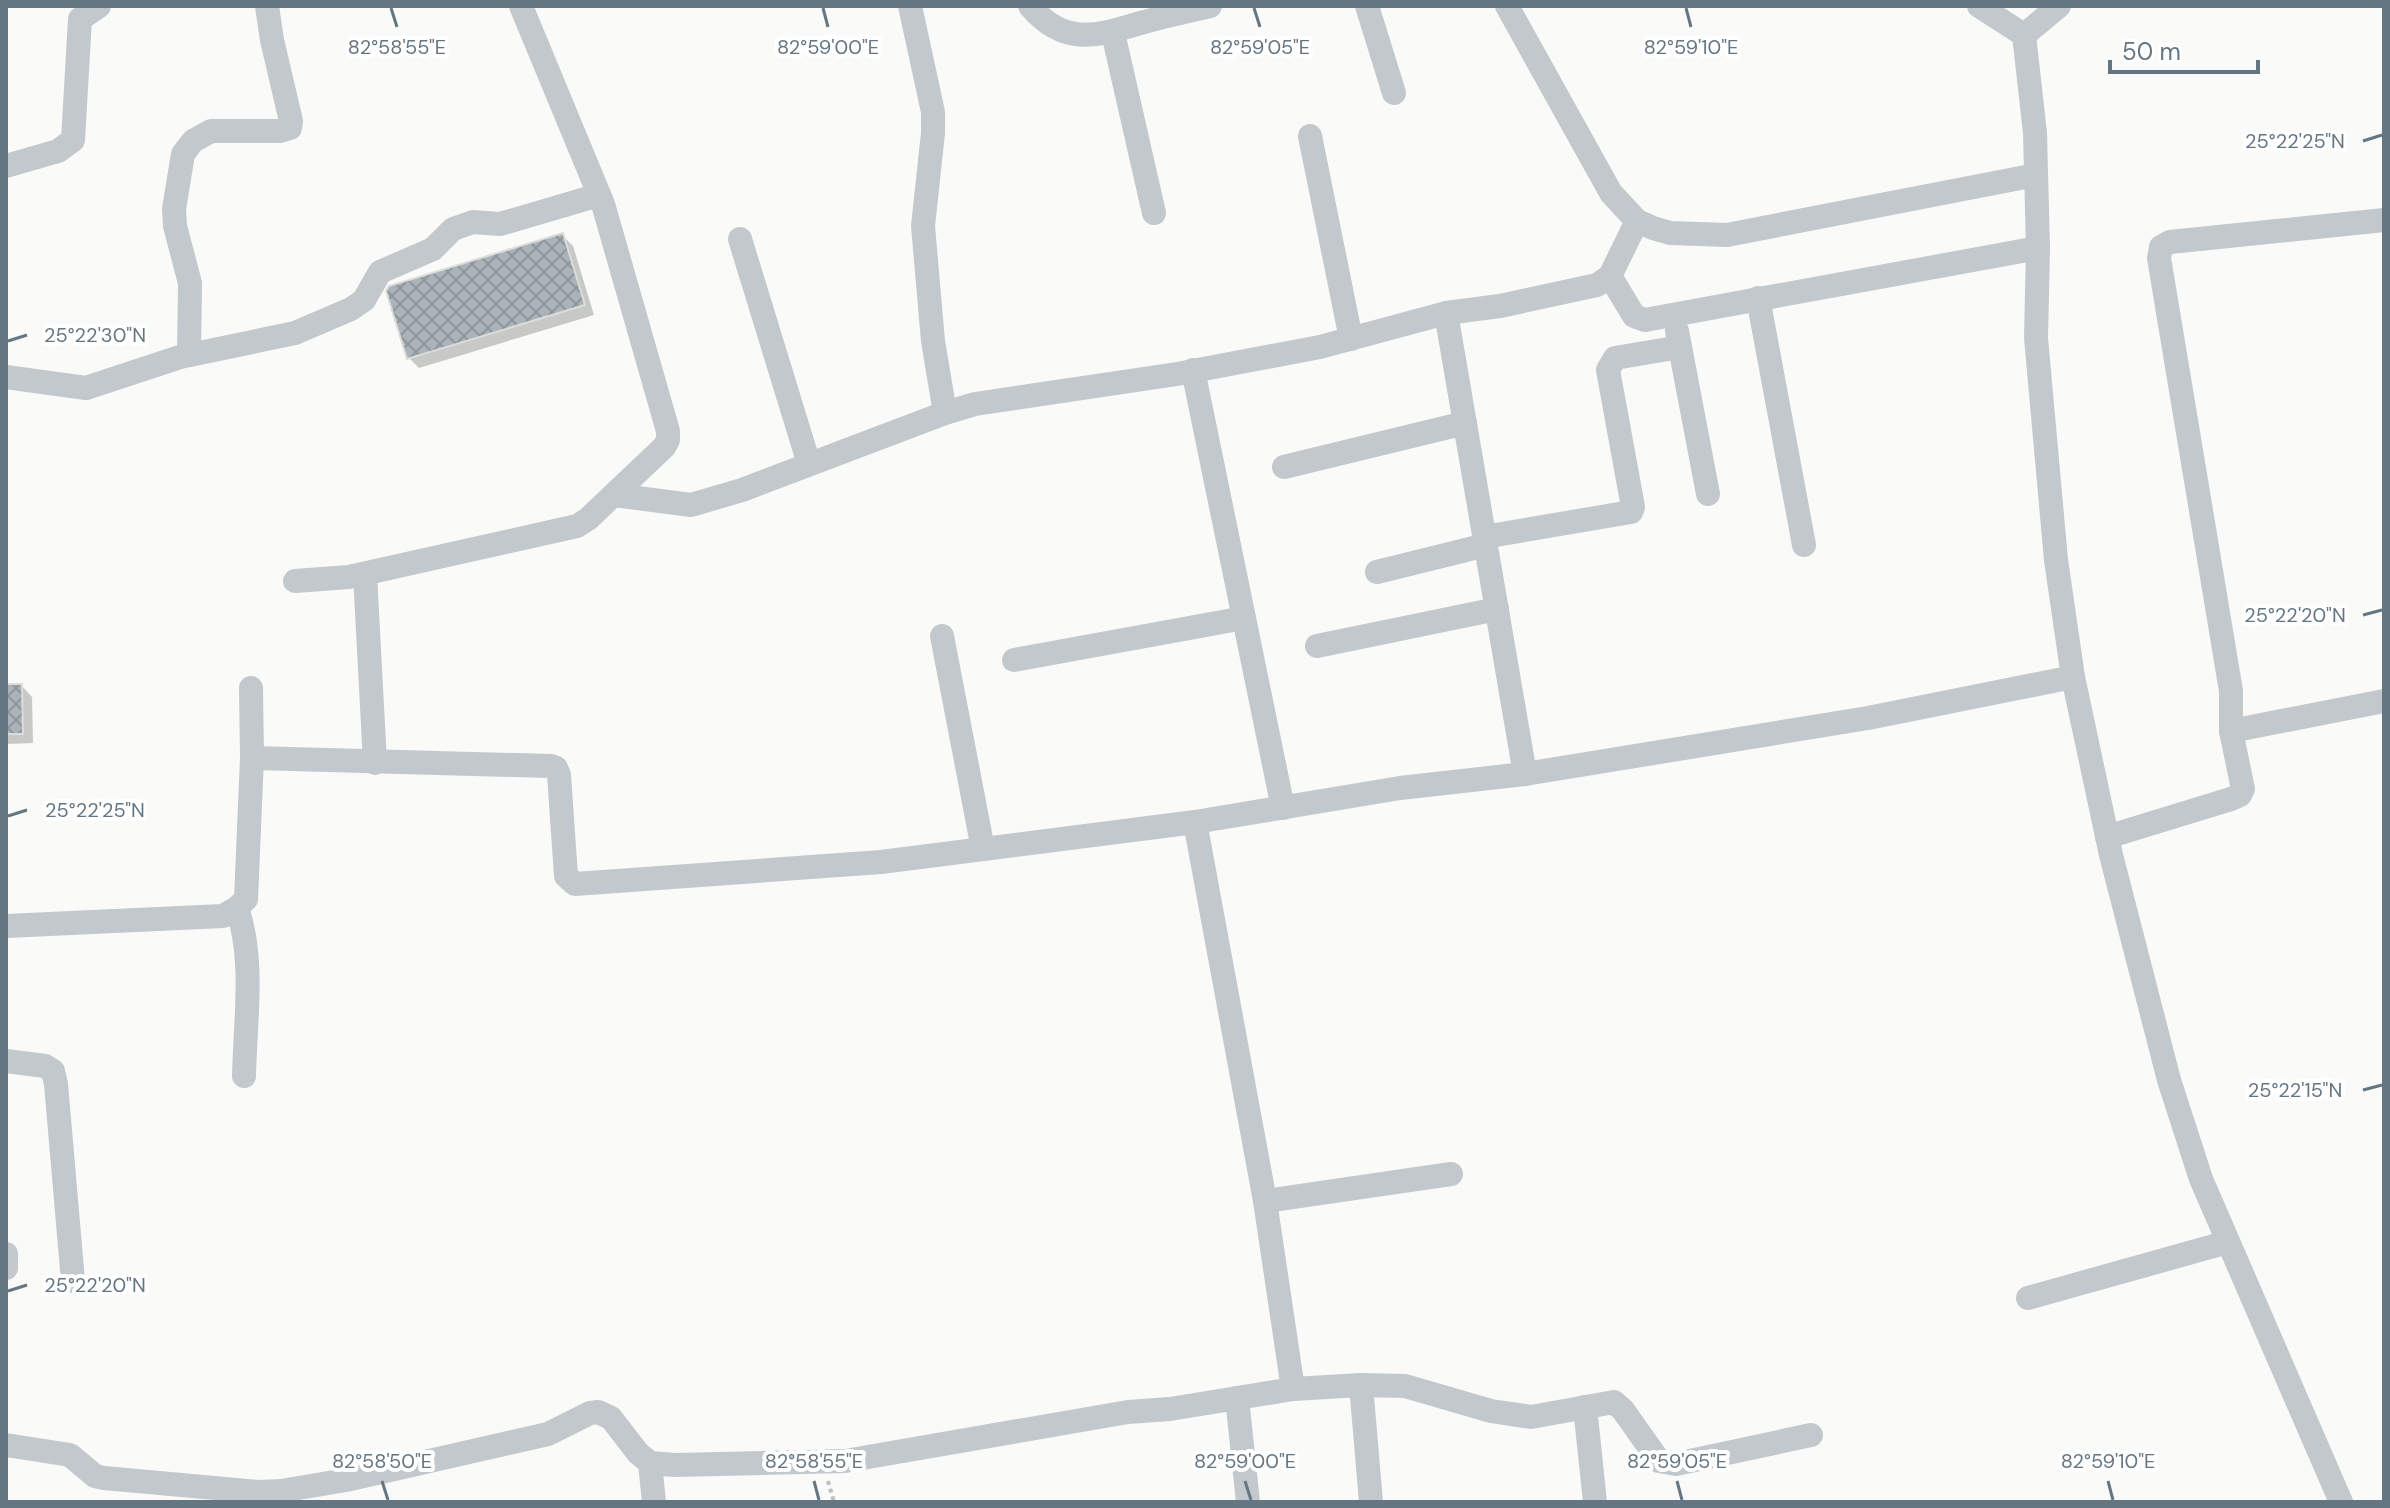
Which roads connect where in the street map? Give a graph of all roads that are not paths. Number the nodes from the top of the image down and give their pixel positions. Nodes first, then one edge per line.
1 (99, 6) edge
2 (267, 6) edge
3 (521, 6) edge
4 (910, 6) edge
5 (1030, 6) edge
6 (1210, 6) edge
7 (1367, 6) edge
8 (1507, 6) edge
9 (1979, 6) edge
10 (2059, 6) edge
11 (1113, 33) junction
12 (2024, 35) junction
13 (1394, 93) dead end
14 (1310, 136) dead end
15 (6, 166) edge
16 (2036, 175) junction
17 (599, 195) junction
18 (1154, 213) dead end
19 (2384, 220) edge
20 (1637, 221) junction
21 (740, 239) dead end
22 (2038, 248) junction
23 (1610, 276) junction
24 (1758, 298) junction
25 (1446, 313) junction
26 (1675, 315) junction
27 (1351, 339) junction
28 (1680, 347) junction
29 (189, 355) junction
30 (1193, 370) junction
31 (6, 377) edge
32 (945, 413) junction
33 (1465, 423) junction
34 (809, 464) junction
35 (1284, 467) dead end
36 (1708, 494) dead end
37 (614, 495) junction
38 (1485, 541) junction
39 (1804, 545) dead end
40 (1377, 572) dead end
41 (365, 574) junction
42 (295, 581) dead end
43 (1497, 609) junction
44 (1244, 618) junction
45 (942, 636) dead end
46 (1317, 646) dead end
47 (1014, 660) dead end
48 (2073, 677) junction
49 (251, 688) dead end
50 (2384, 701) edge
51 (2231, 731) junction
52 (252, 758) junction
53 (375, 763) junction
54 (1525, 774) junction
55 (1283, 808) junction
56 (1195, 822) junction
57 (2107, 837) junction
58 (983, 849) junction
59 (237, 908) junction
60 (6, 926) edge
61 (6, 1061) edge
62 (244, 1076) dead end
63 (1451, 1174) dead end
64 (1265, 1201) junction
65 (2228, 1242) junction
66 (6, 1254) edge
67 (6, 1268) edge
68 (73, 1281) dead end
69 (2028, 1298) dead end
70 (1361, 1385) junction
71 (1293, 1389) junction
72 (1237, 1398) junction
73 (1585, 1407) junction
74 (1811, 1435) dead end
75 (6, 1445) edge
76 (650, 1463) junction
77 (335, 1492) edge
78 (235, 1496) edge
79 (654, 1502) edge
80 (1248, 1502) edge
81 (1371, 1502) edge
82 (1595, 1502) edge
83 (2341, 1502) edge

1 - 15 street
2 - 29 street
3 - 17 street
4 - 32 street
5 - 11 street
6 - 11 street
7 - 13 street
8 - 20 street
9 - 12 street
10 - 12 street
11 - 18 street
12 - 16 street
14 - 27 street
16 - 20 street
16 - 22 street
17 - 29 street
17 - 37 street
19 - 51 street
20 - 23 street
21 - 34 street
22 - 24 street
22 - 48 street
23 - 25 street
23 - 26 street
24 - 26 street
24 - 39 street
25 - 27 street
25 - 33 street
26 - 28 street
27 - 30 street
28 - 36 street
28 - 38 street
29 - 31 street
30 - 32 street
30 - 44 street
32 - 34 street
33 - 35 street
33 - 38 street
34 - 37 street
37 - 41 street
38 - 40 street
38 - 43 street
41 - 42 street
41 - 53 street
43 - 46 street
43 - 54 street
44 - 47 street
44 - 55 street
45 - 58 street
48 - 54 street
48 - 57 street
49 - 52 street
50 - 51 street
51 - 57 street
52 - 53 street
52 - 59 street
53 - 58 street
54 - 55 street
55 - 56 street
56 - 58 street
56 - 64 street
57 - 65 street
59 - 60 street
59 - 62 street
61 - 68 street
63 - 64 street
64 - 71 street
65 - 69 street
65 - 83 street
66 - 67 street
70 - 71 street
70 - 73 street
70 - 81 street
71 - 72 street
72 - 76 street
72 - 80 street
73 - 74 street
73 - 82 street
75 - 78 street
76 - 77 street
76 - 79 street
77 - 78 street

